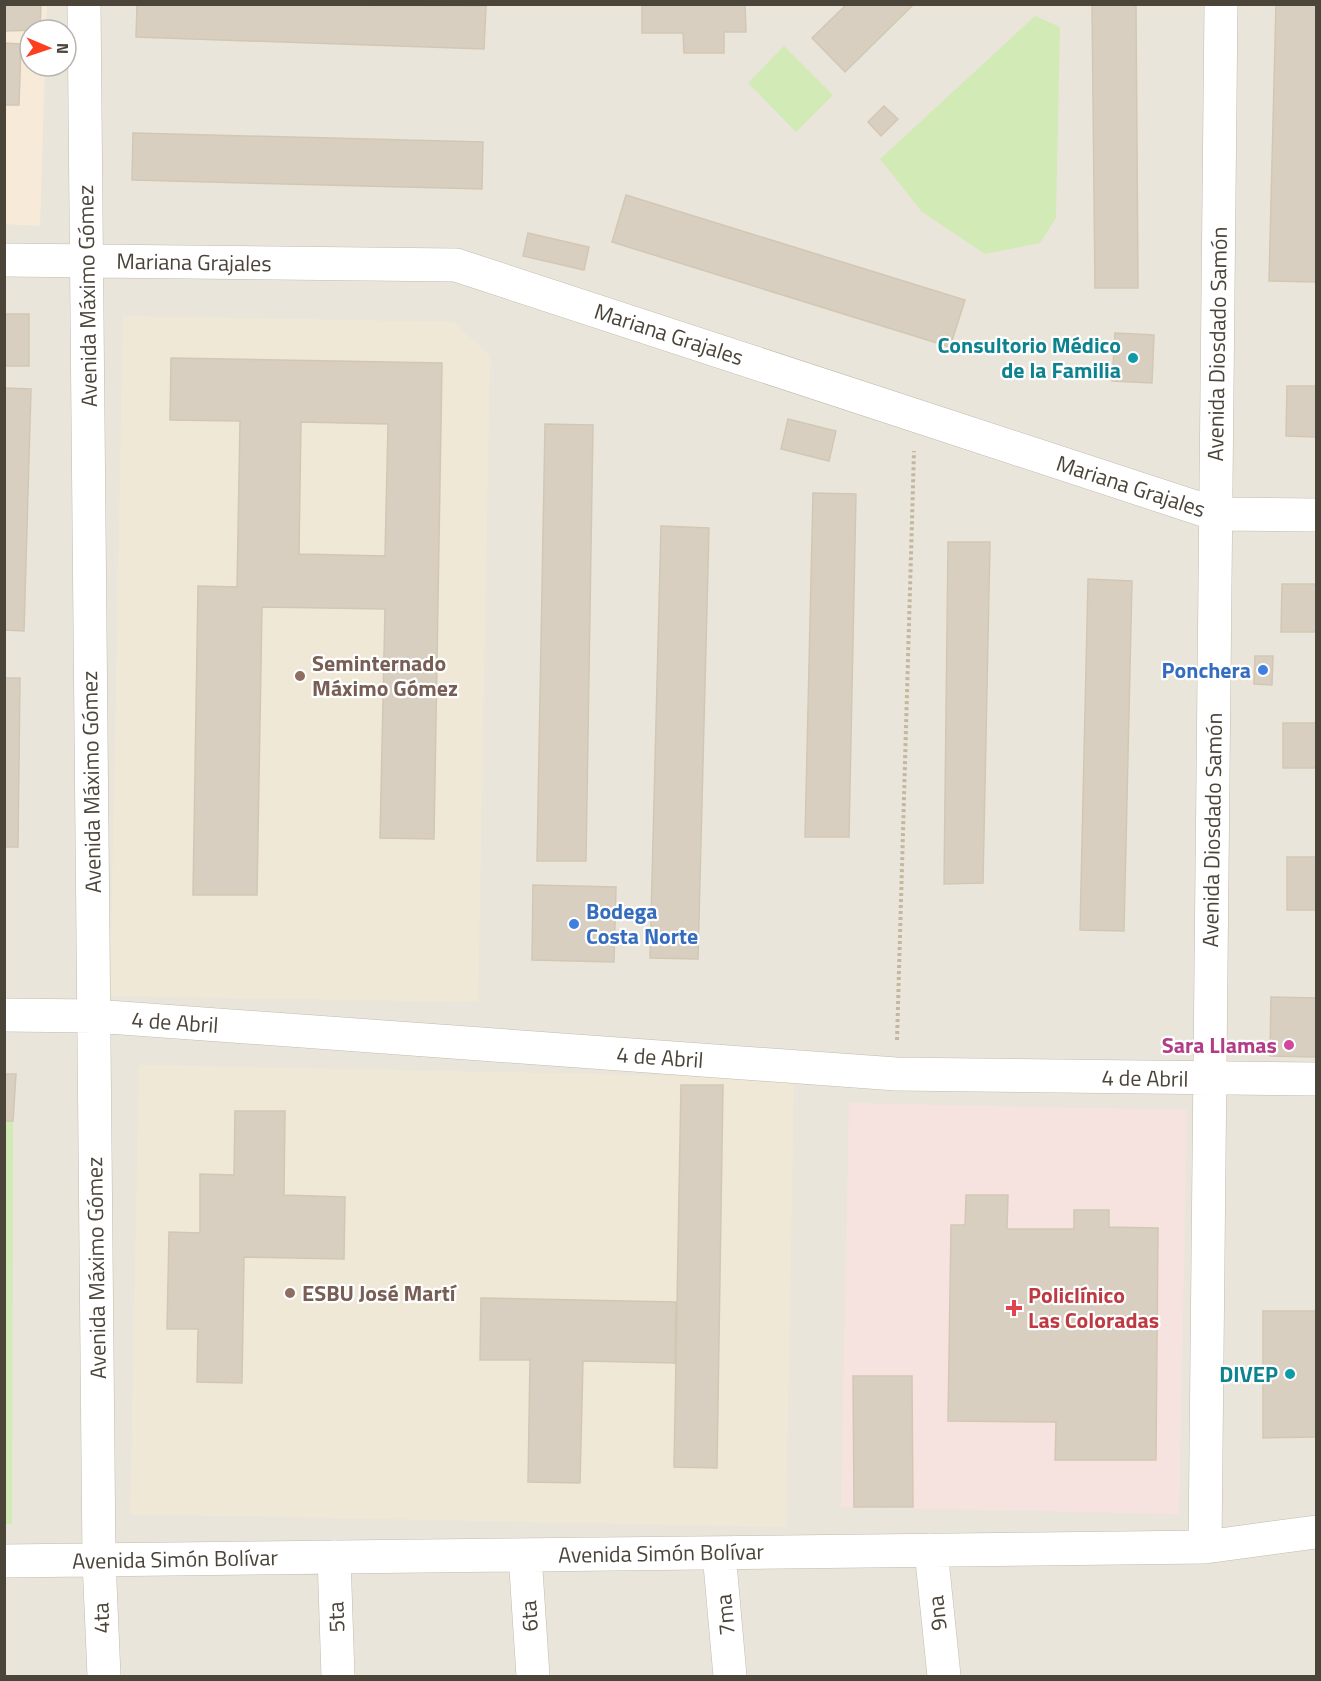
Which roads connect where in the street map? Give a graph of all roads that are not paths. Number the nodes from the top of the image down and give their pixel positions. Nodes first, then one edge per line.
1 (84, 4) edge
2 (1221, 4) edge
3 (4, 260) edge
4 (87, 261) junction
5 (1216, 514) junction
6 (1317, 514) edge
7 (4, 1015) edge
8 (94, 1016) junction
9 (1210, 1079) junction
10 (1317, 1079) edge
11 (1317, 1532) edge
12 (1205, 1547) junction
13 (931, 1550) junction
14 (719, 1552) junction
15 (525, 1555) junction
16 (334, 1557) junction
17 (99, 1560) junction
18 (4, 1561) edge
19 (104, 1677) edge
20 (338, 1677) edge
21 (533, 1677) edge
22 (730, 1677) edge
23 (944, 1677) edge

1 - 4 street, Avenida Máximo Gómez
2 - 5 street, Avenida Diosdado Samón
3 - 4 street, Mariana Grajales
4 - 5 street, Mariana Grajales
4 - 8 street, Avenida Máximo Gómez
5 - 6 street, Mariana Grajales
5 - 9 street, Avenida Diosdado Samón
7 - 8 street, 4 de Abril
8 - 9 street, 4 de Abril
8 - 17 street, Avenida Máximo Gómez
9 - 10 street, 4 de Abril
9 - 12 street, Avenida Diosdado Samón
11 - 12 street, Avenida Simón Bolívar
12 - 13 street, Avenida Simón Bolívar
13 - 14 street, Avenida Simón Bolívar
13 - 23 street, 9na
14 - 15 street, Avenida Simón Bolívar
14 - 22 street, 7ma
15 - 16 street, Avenida Simón Bolívar
15 - 21 street, 6ta
16 - 17 street, Avenida Simón Bolívar
16 - 20 street, 5ta
17 - 18 street, Avenida Simón Bolívar
17 - 19 street, 4ta

